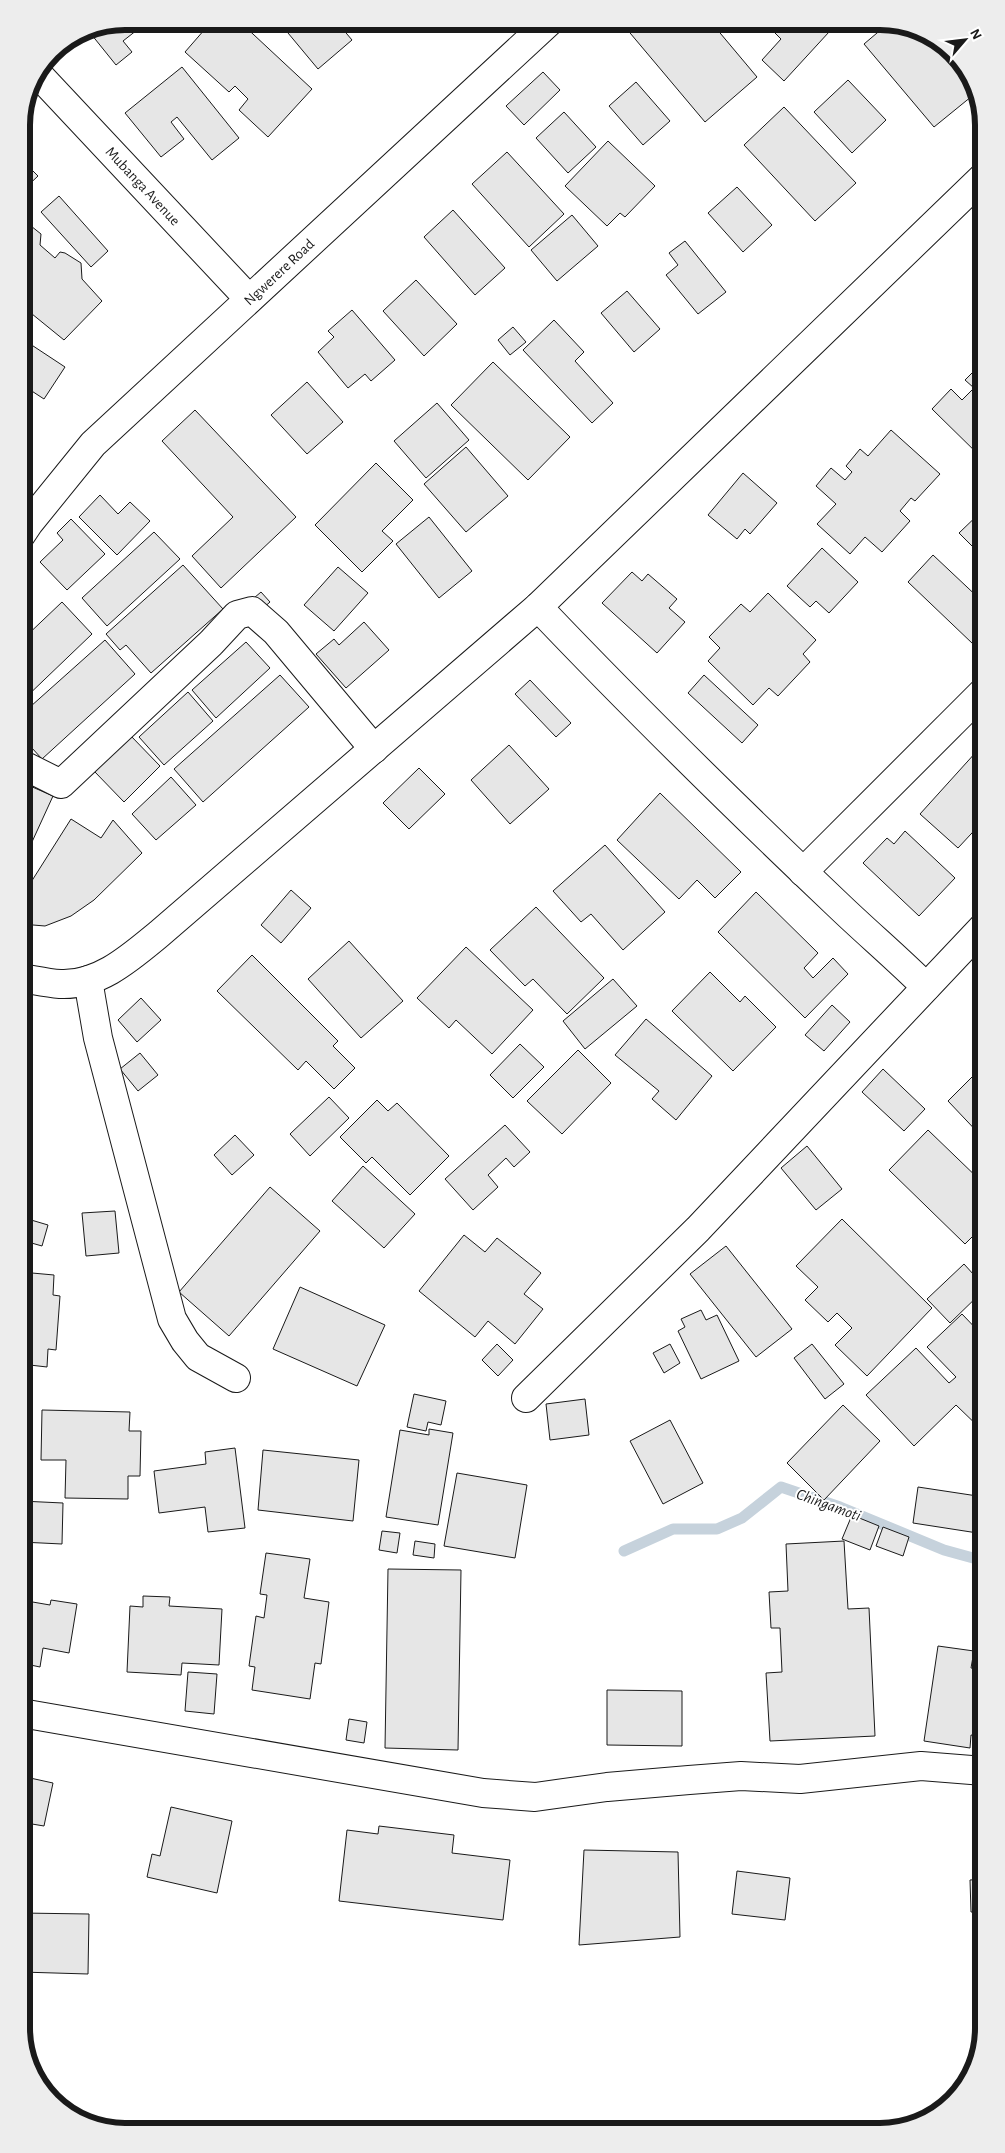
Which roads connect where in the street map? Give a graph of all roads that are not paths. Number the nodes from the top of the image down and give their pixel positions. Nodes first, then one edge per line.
1 (540, 30) edge
2 (42, 78) edge
3 (975, 185) edge
4 (250, 299) junction
5 (30, 521) edge
6 (538, 607) junction
7 (975, 700) edge
8 (374, 749) junction
9 (30, 768) edge
10 (803, 872) junction
11 (975, 935) edge
12 (30, 979) edge
13 (88, 980) junction
14 (926, 987) junction
15 (236, 1378) dead end
16 (526, 1398) dead end
17 (30, 1716) edge
18 (975, 1770) edge

1 - 4 street, Ngwerere Road
2 - 4 street, Mubanga Avenue
3 - 6 street
4 - 5 street, Ngwerere Road
6 - 8 street
6 - 10 street
7 - 10 street
8 - 9 street
8 - 13 street
10 - 14 street
11 - 14 street
12 - 13 street
13 - 15 street
14 - 16 street
17 - 18 street

